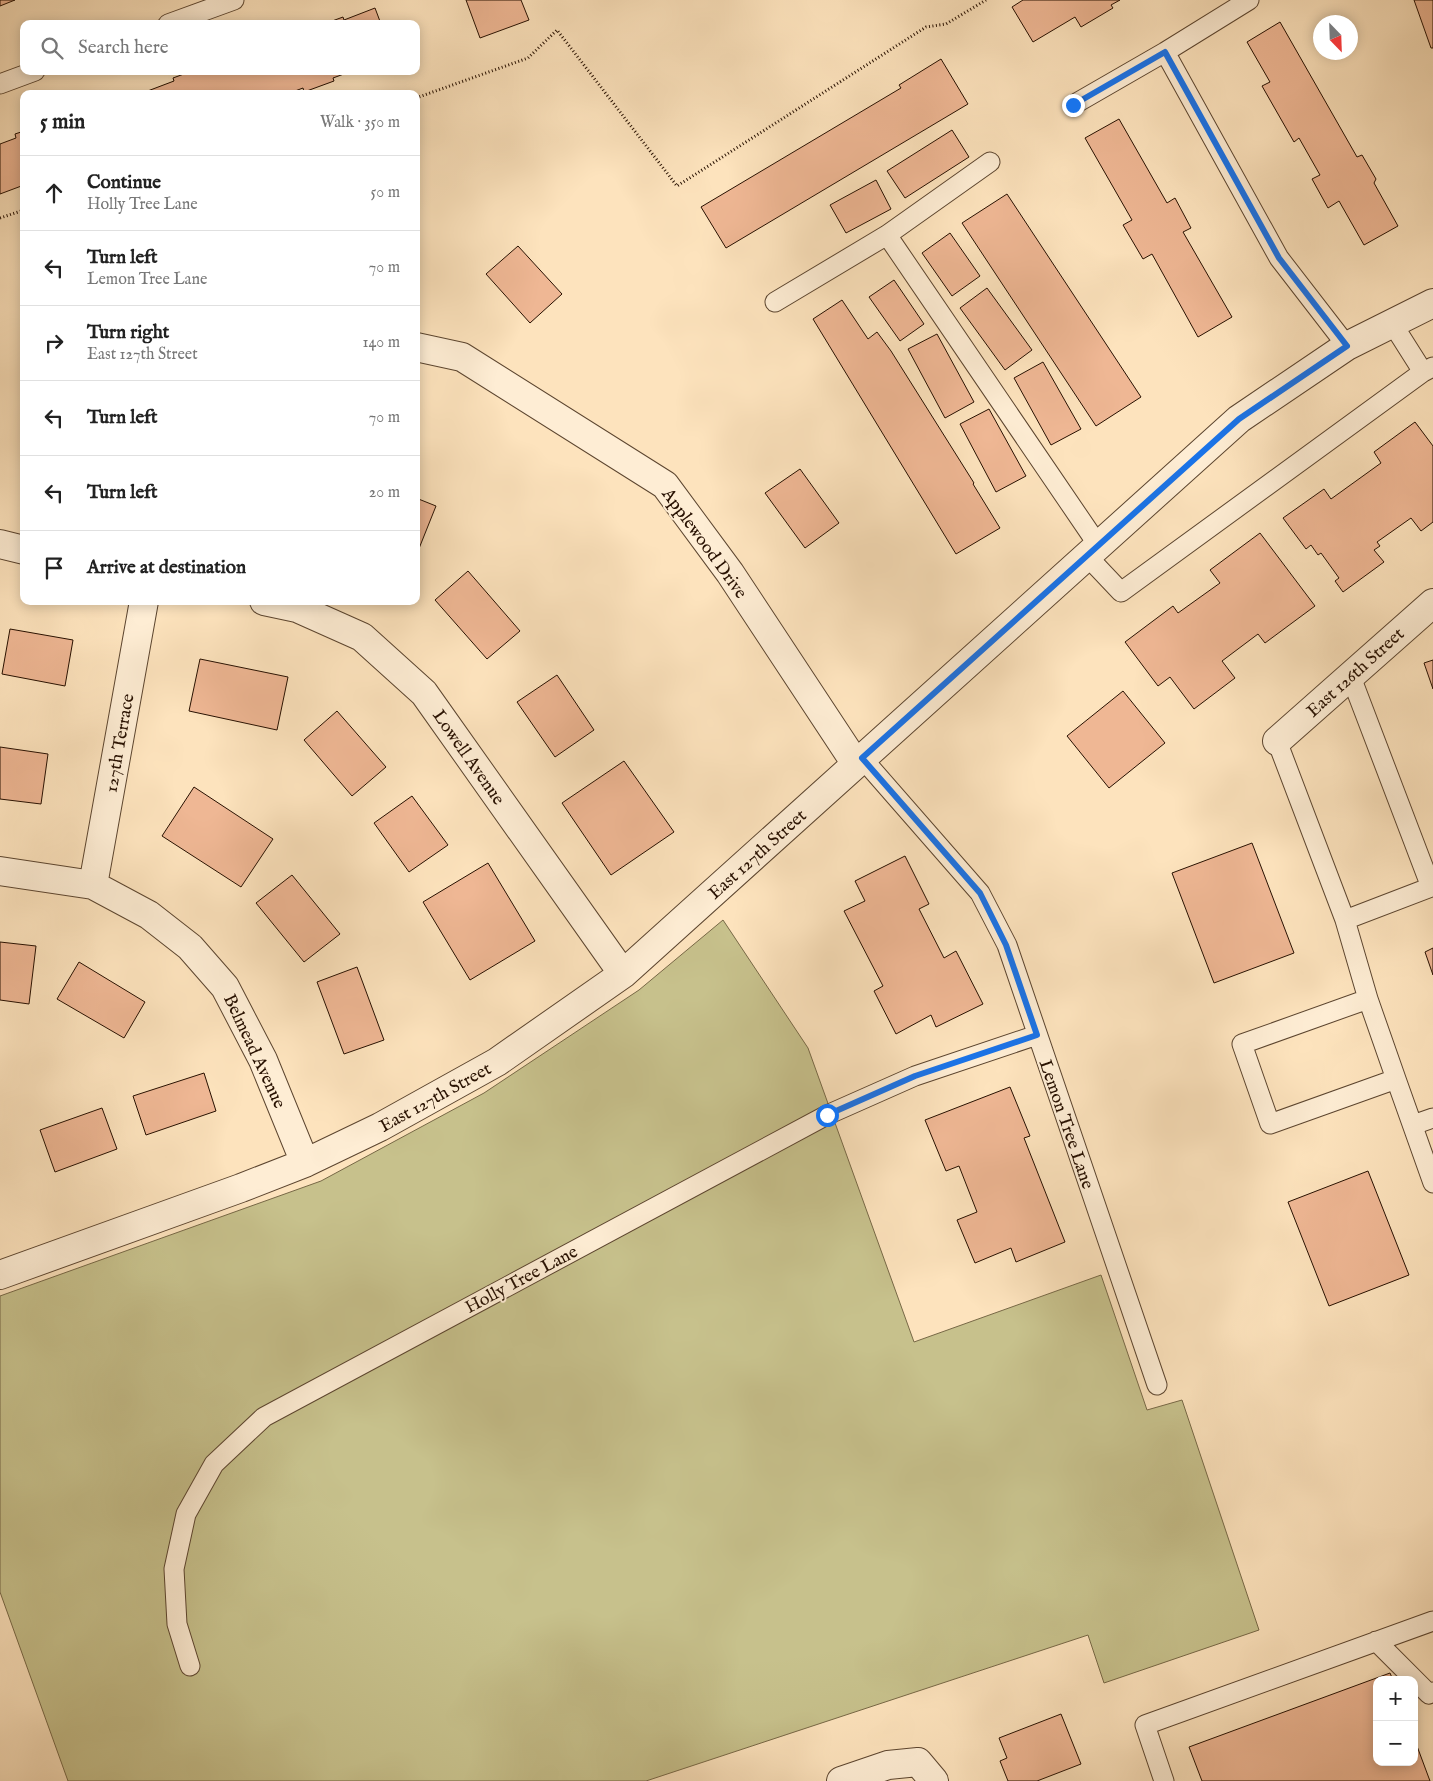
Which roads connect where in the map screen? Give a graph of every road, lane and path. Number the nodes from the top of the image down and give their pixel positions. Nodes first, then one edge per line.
1 (234, 0) edge
2 (986, 0) edge
3 (1249, 0) edge
4 (179, 20) edge
5 (1165, 52) junction
6 (24, 75) edge
7 (0, 84) edge
8 (420, 97) edge
9 (1073, 105) dead end
10 (990, 162) dead end
11 (20, 211) edge
12 (0, 218) edge
13 (887, 235) junction
14 (776, 302) dead end
15 (1433, 303) edge
16 (1392, 323) junction
17 (1347, 346) junction
18 (420, 348) edge
19 (1428, 370) edge
20 (0, 544) edge
21 (20, 549) edge
22 (1092, 550) junction
23 (1433, 603) edge
24 (143, 605) edge
25 (283, 605) edge
26 (1350, 678) junction
27 (1277, 741) joint
28 (859, 761) junction
29 (0, 871) edge
30 (93, 886) junction
31 (1346, 920) junction
32 (623, 974) junction
33 (1368, 999) junction
34 (1037, 1035) junction
35 (1396, 1079) junction
36 (1433, 1118) edge
37 (1413, 1125) junction
38 (305, 1163) junction
39 (1433, 1183) edge
40 (0, 1275) edge
41 (1157, 1385) dead end
42 (1433, 1620) edge
43 (1376, 1641) junction
44 (190, 1666) dead end
45 (1433, 1692) edge
46 (926, 1772) edge
47 (841, 1781) edge
48 (1164, 1781) edge

1 - 4 lane
2 - 8 path
3 - 5 lane
5 - 9 lane
5 - 17 lane
6 - 7 lane
10 - 13 lane
11 - 12 path
13 - 14 lane
13 - 22 lane
15 - 16 street, East 127th Street
16 - 17 street, East 127th Street
16 - 19 lane
17 - 22 street, East 127th Street
18 - 28 street, Applewood Drive
19 - 22 lane
20 - 21 street
22 - 28 street, East 127th Street
23 - 26 street, East 126th Street
24 - 30 street, 127th Terrace
25 - 32 street, Lowell Avenue
26 - 27 street, East 126th Street
26 - 31 lane
27 - 31 lane
28 - 32 street, East 127th Street
28 - 34 lane, Lemon Tree Lane
29 - 30 street, Belmead Avenue
30 - 38 street, Belmead Avenue
31 - 33 lane
32 - 38 street, East 127th Street
33 - 35 lane
33 - 35 lane
34 - 41 lane, Lemon Tree Lane
34 - 44 lane, Holly Tree Lane
35 - 37 lane
36 - 37 lane
37 - 39 lane
38 - 40 street, East 127th Street
42 - 43 lane
43 - 45 lane
43 - 48 lane
46 - 47 street

